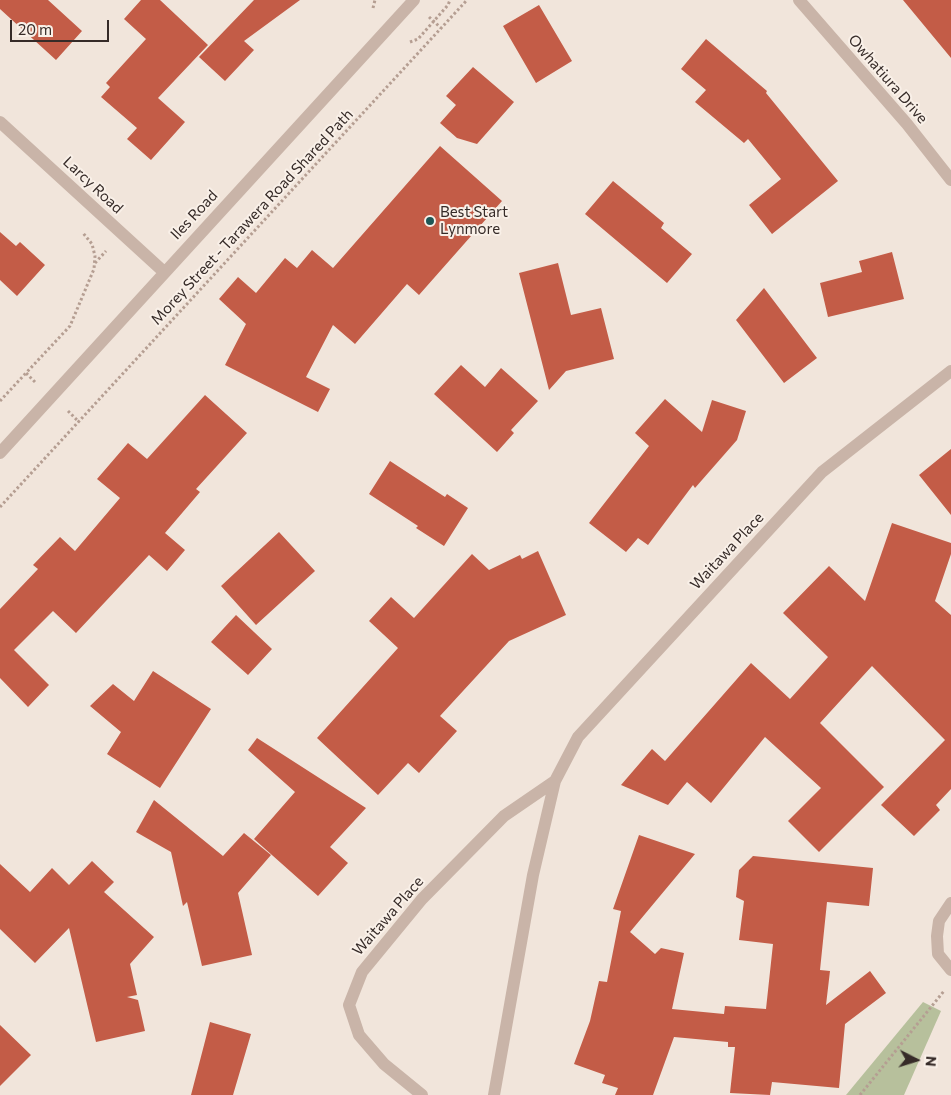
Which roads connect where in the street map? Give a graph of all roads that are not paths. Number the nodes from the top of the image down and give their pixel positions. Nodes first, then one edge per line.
1 (414, 0) edge
2 (799, 0) edge
3 (0, 122) edge
4 (951, 180) edge
5 (164, 272) junction
6 (951, 371) edge
7 (0, 453) edge
8 (555, 781) junction
9 (951, 903) edge
10 (951, 970) edge
11 (422, 1095) edge
12 (494, 1095) edge

1 - 5 street, Iles Road
2 - 4 street, Owhatiura Drive
3 - 5 street, Larcy Road
5 - 7 street, Iles Road
6 - 8 street, Waitawa Place
8 - 11 street, Waitawa Place
8 - 12 street, Waitawa Place
9 - 10 street

